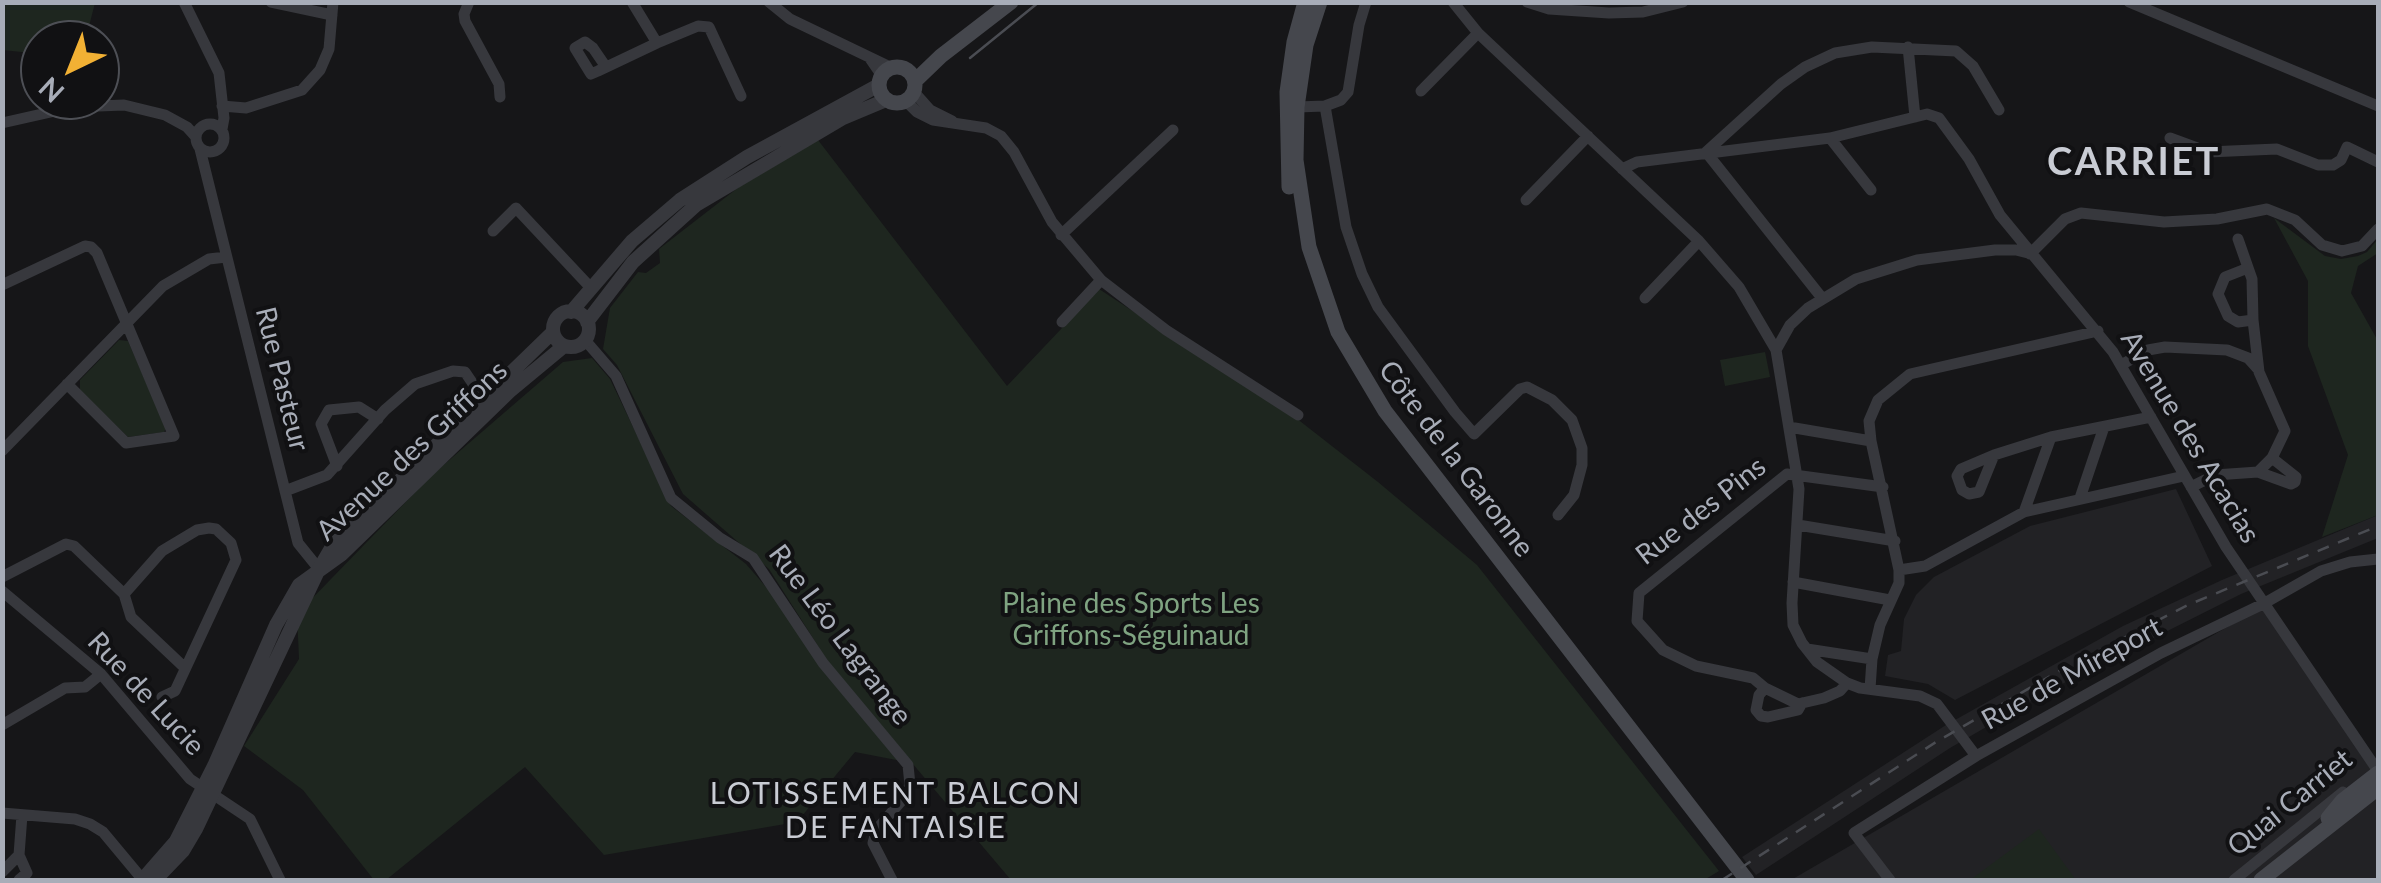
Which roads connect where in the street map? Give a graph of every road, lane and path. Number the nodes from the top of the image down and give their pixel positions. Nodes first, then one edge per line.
1 (184, 2) edge
2 (270, 2) edge
3 (470, 2) edge
4 (632, 2) edge
5 (769, 2) edge
6 (1012, 2) edge
7 (1305, 2) edge
8 (1320, 2) edge
9 (1366, 2) edge
10 (1453, 2) edge
11 (1527, 2) edge
12 (1683, 2) edge
13 (2129, 2) edge
14 (332, 9) edge
15 (1478, 33) junction
16 (658, 43) junction
17 (1908, 47) junction
18 (606, 67) dead end
19 (897, 84) junction
20 (1294, 89) junction
21 (1421, 91) dead end
22 (500, 96) dead end
23 (742, 96) dead end
24 (1321, 105) junction
25 (222, 106) junction
26 (2378, 106) edge
27 (1298, 107) junction
28 (1999, 110) dead end
29 (1915, 117) junction
30 (2, 123) edge
31 (222, 129) junction
32 (1172, 130) dead end
33 (199, 133) junction
34 (1588, 136) junction
35 (1830, 138) junction
36 (2170, 138) dead end
37 (218, 151) junction
38 (1706, 152) junction
39 (2378, 162) edge
40 (1622, 169) junction
41 (1871, 190) dead end
42 (212, 193) junction
43 (1526, 200) dead end
44 (2378, 230) edge
45 (493, 231) dead end
46 (1061, 235) junction
47 (2238, 239) dead end
48 (1699, 241) junction
49 (2030, 254) junction
50 (226, 257) junction
51 (2248, 268) junction
52 (1101, 280) junction
53 (2, 285) edge
54 (591, 288) junction
55 (1644, 298) dead end
56 (1822, 298) junction
57 (572, 312) junction
58 (2253, 320) junction
59 (126, 322) junction
60 (587, 322) junction
61 (1062, 322) dead end
62 (2098, 331) junction
63 (553, 332) junction
64 (585, 340) junction
65 (564, 346) junction
66 (1776, 350) junction
67 (2122, 365) junction
68 (2260, 372) junction
69 (521, 374) junction
70 (67, 384) junction
71 (484, 400) junction
72 (1298, 415) dead end
73 (2151, 417) junction
74 (378, 418) junction
75 (1789, 427) junction
76 (2104, 427) junction
77 (2051, 437) junction
78 (1871, 441) junction
79 (2, 450) edge
80 (1994, 454) dead end
81 (2272, 458) junction
82 (338, 466) junction
83 (2258, 472) junction
84 (1796, 473) junction
85 (2188, 482) junction
86 (1883, 488) junction
87 (285, 491) junction
88 (2080, 498) junction
89 (2024, 512) junction
90 (1558, 515) dead end
91 (1798, 524) junction
92 (1895, 541) junction
93 (2378, 561) edge
94 (319, 569) junction
95 (1899, 570) junction
96 (2, 578) edge
97 (1793, 582) junction
98 (2, 591) edge
99 (124, 594) junction
100 (1890, 600) junction
101 (2263, 604) junction
102 (1807, 649) junction
103 (1872, 658) junction
104 (185, 668) junction
105 (101, 674) junction
106 (1847, 683) junction
107 (1765, 688) junction
108 (1870, 689) junction
109 (162, 697) dead end
110 (1802, 703) junction
111 (2, 726) edge
112 (1976, 756) junction
113 (2378, 768) edge
114 (2378, 788) edge
115 (208, 791) junction
116 (2, 813) edge
117 (22, 815) junction
118 (2302, 848) junction
119 (18, 856) junction
120 (2, 872) edge
121 (19, 880) edge
122 (142, 880) edge
123 (154, 880) edge
124 (280, 880) edge
125 (892, 880) edge
126 (1734, 880) edge
127 (1746, 880) edge
128 (1890, 880) edge
129 (2234, 880) edge
130 (2262, 880) edge

1 - 25 street, Rue Pasteur
2 - 14 street
3 - 22 street
4 - 16 street
5 - 19 street
6 - 19 main road
7 - 20 main road, Côte de la Garonne
8 - 20 main road, Côte de la Garonne
9 - 24 street
10 - 15 street
11 - 12 street
13 - 26 street
14 - 25 street
15 - 21 street
15 - 34 street
16 - 18 street
16 - 23 street
17 - 28 street
17 - 29 street
17 - 38 street
19 - 46 street
19 - 54 street
19 - 60 street
20 - 24 street
20 - 27 main road, Côte de la Garonne
20 - 126 main road, Côte de la Garonne
24 - 27 street
24 - 90 street
25 - 31 street, Rue Pasteur
25 - 33 street
27 - 127 main road, Côte de la Garonne
29 - 35 street
29 - 49 street, Avenue des Acacias
30 - 33 street
31 - 33 street
31 - 37 street, Rue Pasteur
32 - 46 street
33 - 37 street
33 - 42 street, Rue Pasteur
34 - 40 street
34 - 43 street
35 - 38 street
35 - 41 street
36 - 39 street
37 - 42 street, Rue Pasteur
38 - 40 street
38 - 56 street
40 - 48 street
42 - 50 street, Rue Pasteur
44 - 49 street
45 - 54 street
46 - 52 street
47 - 51 street
48 - 55 street
48 - 66 street
49 - 56 street
49 - 62 street, Avenue des Acacias
50 - 59 street
50 - 87 street, Rue Pasteur
51 - 58 street
51 - 58 street
52 - 61 street
52 - 72 street
53 - 59 street
54 - 57 street
56 - 66 street
57 - 60 street
57 - 63 street
58 - 68 street
59 - 70 street
59 - 70 street
60 - 64 street
62 - 67 street, Avenue des Acacias
62 - 78 street
63 - 65 street
63 - 69 street, Avenue des Griffons
64 - 65 street
64 - 125 street, Rue Léo Lagrange
65 - 69 street, Avenue des Griffons
66 - 75 street
67 - 68 street
67 - 73 street, Avenue des Acacias
68 - 81 street
69 - 71 street, Avenue des Griffons
69 - 94 street, Avenue des Griffons
70 - 79 street
71 - 74 street
71 - 94 street, Avenue des Griffons
73 - 76 street
73 - 85 street, Avenue des Acacias
74 - 82 street
74 - 82 street
75 - 78 street
75 - 84 street
76 - 77 street
76 - 88 street
77 - 80 street
77 - 89 street
78 - 86 street
81 - 83 street
81 - 83 street
82 - 87 street
83 - 85 street
84 - 86 street
84 - 91 street
84 - 107 street, Rue des Pins
85 - 88 street
85 - 101 street, Avenue des Acacias
86 - 92 street
87 - 94 street, Rue Pasteur
88 - 89 street
89 - 95 street
91 - 92 street
91 - 97 street
92 - 95 street
93 - 101 street, Rue de Mireport
94 - 115 street
95 - 100 street
96 - 99 street
97 - 100 street
97 - 102 street
98 - 105 street, Rue de Lucie
99 - 104 street
99 - 104 street
100 - 103 street
101 - 112 street, Rue de Mireport
101 - 113 street, Avenue des Acacias
102 - 103 street
102 - 106 street
103 - 108 street
104 - 109 street
105 - 111 street
105 - 115 street, Rue de Lucie
106 - 108 street
106 - 110 street
107 - 110 street
107 - 110 street
108 - 112 street
112 - 128 street, Rue de Mireport
113 - 118 main road, Quai Carriet
113 - 129 street, Quai Carriet
114 - 118 main road, Quai Carriet
115 - 122 street
115 - 123 street
115 - 124 street, Rue de Lucie
116 - 117 street
117 - 119 street
117 - 122 street
118 - 130 main road, Quai Carriet
119 - 120 street
119 - 121 street

